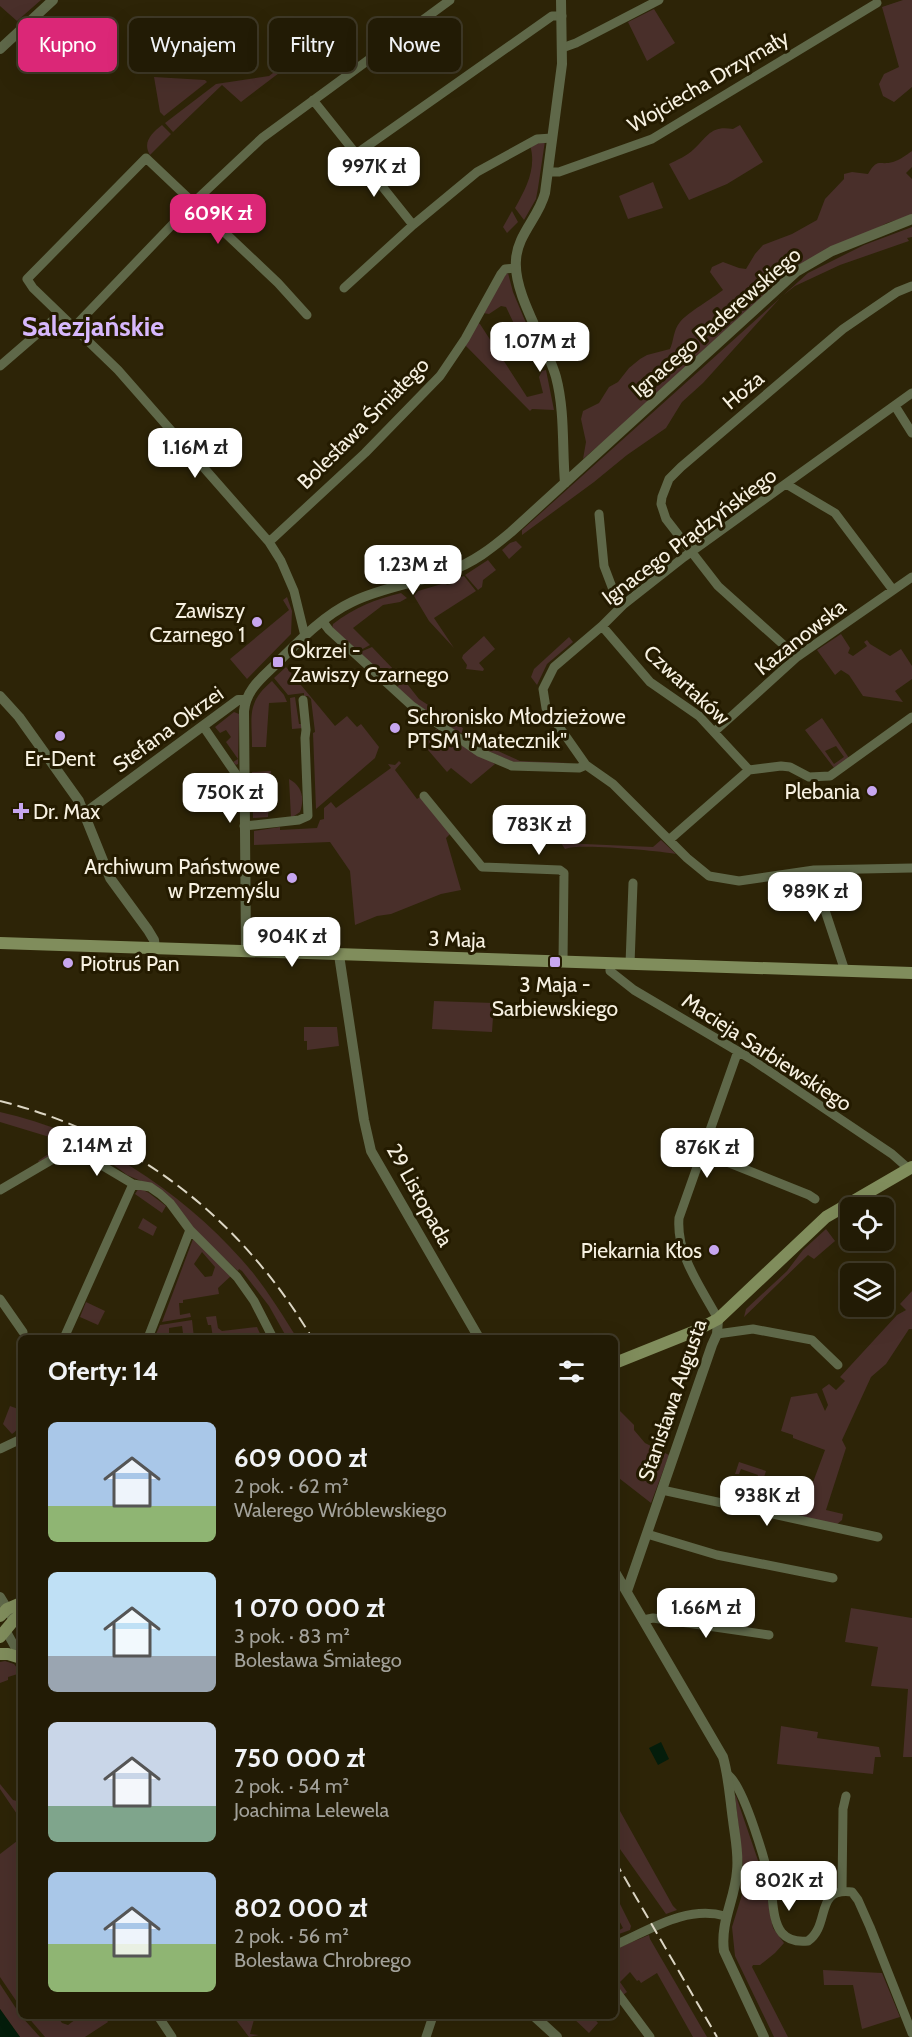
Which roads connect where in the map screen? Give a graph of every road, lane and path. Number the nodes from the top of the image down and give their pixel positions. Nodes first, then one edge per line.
1 (53, 0) edge
2 (450, 0) edge
3 (561, 0) edge
4 (659, 0) edge
5 (878, 3) dead end
6 (562, 16) junction
7 (562, 48) junction
8 (0, 49) edge
9 (313, 100) junction
10 (552, 138) junction
11 (356, 154) junction
12 (548, 172) junction
13 (193, 203) junction
14 (912, 219) edge
15 (413, 225) junction
16 (515, 268) junction
17 (912, 286) edge
18 (344, 288) dead end
19 (59, 315) junction
20 (307, 315) dead end
21 (74, 327) junction
22 (0, 366) edge
23 (912, 393) edge
24 (895, 406) junction
25 (912, 433) edge
26 (565, 483) junction
27 (786, 484) junction
28 (599, 514) dead end
29 (269, 542) junction
30 (691, 552) junction
31 (912, 577) edge
32 (893, 590) junction
33 (623, 605) junction
34 (323, 622) junction
35 (602, 626) junction
36 (305, 636) junction
37 (797, 657) junction
38 (0, 696) edge
39 (245, 700) junction
40 (303, 700) dead end
41 (912, 717) edge
42 (203, 726) junction
43 (714, 732) junction
44 (586, 765) junction
45 (748, 770) junction
46 (244, 778) junction
47 (424, 796) dead end
48 (85, 813) junction
49 (244, 826) junction
50 (669, 840) junction
51 (912, 868) edge
52 (814, 870) junction
53 (633, 883) dead end
54 (0, 943) edge
55 (155, 948) junction
56 (246, 951) junction
57 (339, 955) junction
58 (563, 962) junction
59 (610, 964) junction
60 (630, 964) junction
61 (845, 971) junction
62 (912, 973) edge
63 (738, 1051) junction
64 (702, 1152) junction
65 (910, 1168) edge
66 (133, 1184) junction
67 (0, 1190) edge
68 (814, 1199) dead end
69 (190, 1230) junction
70 (0, 1299) edge
71 (718, 1319) junction
72 (695, 1331) junction
73 (23, 1332) dead end
74 (717, 1334) junction
75 (65, 1335) edge
76 (149, 1335) edge
77 (271, 1335) edge
78 (477, 1335) edge
79 (712, 1345) junction
80 (618, 1362) edge
81 (838, 1365) dead end
82 (18, 1440) edge
83 (0, 1449) edge
84 (662, 1490) junction
85 (647, 1534) junction
86 (878, 1537) dead end
87 (618, 1577) edge
88 (833, 1578) dead end
89 (627, 1591) junction
90 (0, 1597) edge
91 (18, 1608) edge
92 (643, 1620) junction
93 (9, 1622) edge
94 (769, 1635) dead end
95 (18, 1649) edge
96 (0, 1654) edge
97 (18, 1657) edge
98 (728, 1775) junction
99 (846, 1796) dead end
100 (842, 1890) junction
101 (726, 1916) junction
102 (618, 1944) edge
103 (618, 1994) edge
104 (160, 2019) edge
105 (432, 2019) edge
106 (537, 2019) edge
107 (912, 2033) edge
108 (172, 2037) edge
109 (426, 2037) edge
110 (557, 2037) edge
111 (650, 2037) edge
112 (764, 2037) edge

1 - 8 street
2 - 9 street
3 - 6 street
4 - 7 street
5 - 12 street, Wojciecha Drzymały
6 - 7 street
6 - 11 street
7 - 10 street
9 - 11 street
9 - 13 street
10 - 12 street
10 - 15 street
11 - 15 street
12 - 16 street
13 - 19 street
13 - 20 street
13 - 21 street
14 - 26 street, Ignacego Paderewskiego
15 - 18 street
16 - 26 street
16 - 29 street, Bolesława Śmiałego
17 - 30 street, Hoża
19 - 21 street
19 - 22 street
21 - 29 street
23 - 24 street, Ignacego Prądzyńskiego
24 - 25 street
24 - 27 street, Ignacego Prądzyńskiego
26 - 34 street, Stefana Okrzei
27 - 30 street, Ignacego Prądzyńskiego
27 - 32 street
28 - 33 street
29 - 36 street
30 - 33 street, Ignacego Prądzyńskiego
30 - 37 street, Hoża
31 - 32 street, Kazanowska
32 - 37 street, Kazanowska
33 - 35 street, Ignacego Prądzyńskiego
34 - 36 street, Stefana Okrzei
34 - 44 street
35 - 43 street, Czwartaków
35 - 44 street, Ignacego Prądzyńskiego
36 - 39 street, Stefana Okrzei
37 - 43 street, Kazanowska
38 - 48 street
39 - 42 street, Stefana Okrzei
39 - 46 street
40 - 49 street
41 - 45 street
42 - 46 street
42 - 48 street, Stefana Okrzei
43 - 45 street, Czwartaków
44 - 50 street, Ignacego Prądzyńskiego
45 - 50 street
46 - 49 street
47 - 58 street
48 - 55 street
49 - 56 street
50 - 52 street, Ignacego Prądzyńskiego
51 - 52 street, Ignacego Prądzyńskiego
52 - 61 street
53 - 60 street
54 - 55 main road, 3 Maja
55 - 56 main road, 3 Maja
56 - 57 main road, 3 Maja
57 - 58 main road, 3 Maja
57 - 78 street, 29 Listopada
58 - 59 main road, 3 Maja
59 - 60 main road, 3 Maja
59 - 63 street, Macieja Sarbiewskiego
60 - 61 main road, 3 Maja
61 - 62 main road, 3 Maja
63 - 64 street
63 - 65 street, Macieja Sarbiewskiego
64 - 68 street
64 - 71 street
65 - 71 main road, Stanisława Augusta
66 - 67 street
66 - 69 street
66 - 75 street
69 - 76 street
69 - 77 street
70 - 73 street
71 - 72 main road
71 - 74 street, Stanisława Augusta
72 - 79 street
72 - 80 main road
74 - 79 street, Stanisława Augusta
74 - 81 street
79 - 84 street, Stanisława Augusta
82 - 83 street
84 - 85 street, Stanisława Augusta
84 - 86 street
85 - 88 street
85 - 89 street, Stanisława Augusta
87 - 89 street
89 - 92 street
90 - 93 street
91 - 93 main road
92 - 94 street
92 - 98 street
93 - 95 street
96 - 97 main road
98 - 100 street
98 - 101 street
99 - 100 street
100 - 107 street
101 - 102 street
101 - 112 street
103 - 111 street
104 - 108 street
105 - 109 street
106 - 110 street

